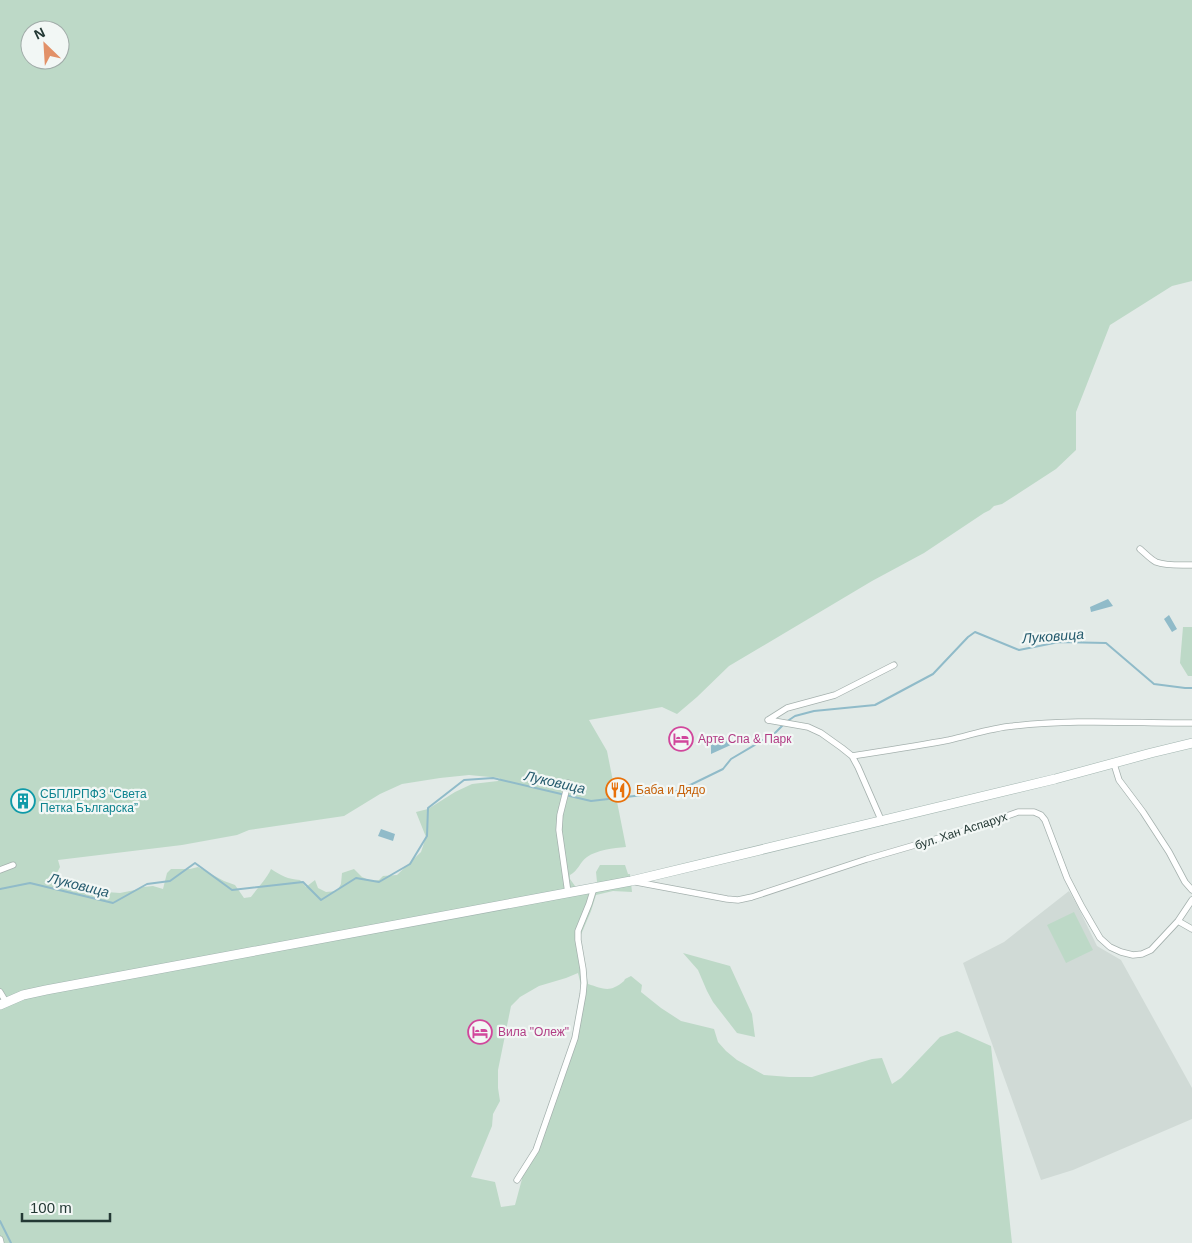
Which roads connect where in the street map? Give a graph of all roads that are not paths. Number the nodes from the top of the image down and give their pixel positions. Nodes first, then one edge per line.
1 (1140, 550) dead end
2 (1192, 565) edge
3 (894, 665) dead end
4 (1192, 723) edge
5 (1192, 743) edge
6 (852, 756) junction
7 (1114, 764) junction
8 (567, 786) dead end
9 (882, 822) junction
10 (13, 865) dead end
11 (0, 870) edge
12 (631, 881) junction
13 (594, 888) junction
14 (1192, 890) edge
15 (568, 893) junction
16 (1192, 900) edge
17 (1178, 921) junction
18 (1192, 930) edge
19 (0, 992) edge
20 (3, 1003) edge
21 (517, 1180) dead end
22 (0, 1239) edge
23 (1, 1243) edge

1 - 2 street
3 - 6 street
4 - 6 street
5 - 7 main road
6 - 9 street
7 - 9 main road
7 - 14 street
8 - 15 street
9 - 12 main road
10 - 11 street
12 - 13 main road
12 - 17 street, бул. Хан Аспарух
13 - 15 main road
13 - 21 street
15 - 20 main road
16 - 17 street, бул. Хан Аспарух
17 - 18 street
19 - 20 street
22 - 23 street

